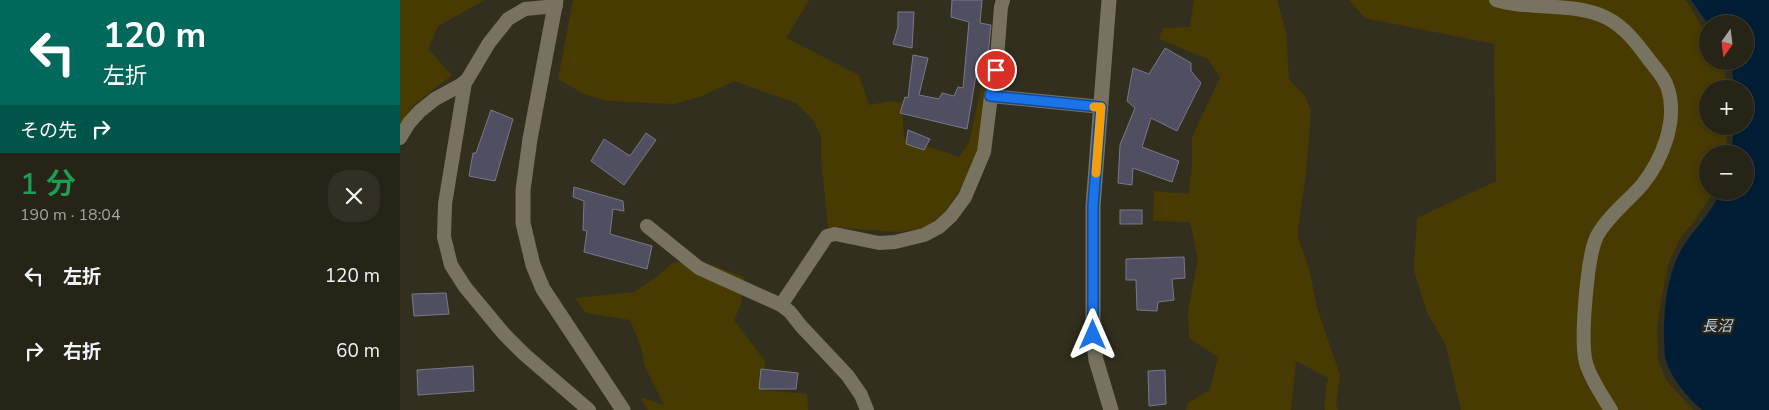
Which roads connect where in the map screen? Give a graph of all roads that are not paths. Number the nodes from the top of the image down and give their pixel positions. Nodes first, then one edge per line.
1 (1003, 0) edge
2 (1109, 0) edge
3 (1496, 0) edge
4 (556, 3) edge
5 (465, 82) junction
6 (990, 96) junction
7 (1101, 107) junction
8 (400, 138) edge
9 (647, 226) dead end
10 (781, 305) junction
11 (589, 410) edge
12 (623, 410) edge
13 (867, 410) edge
14 (1111, 410) edge
15 (1611, 410) edge

1 - 6 street
2 - 7 street
3 - 15 street
4 - 5 street
4 - 12 street
5 - 8 street
5 - 11 street
6 - 7 street
6 - 10 street
7 - 14 street
9 - 10 street
10 - 13 street

